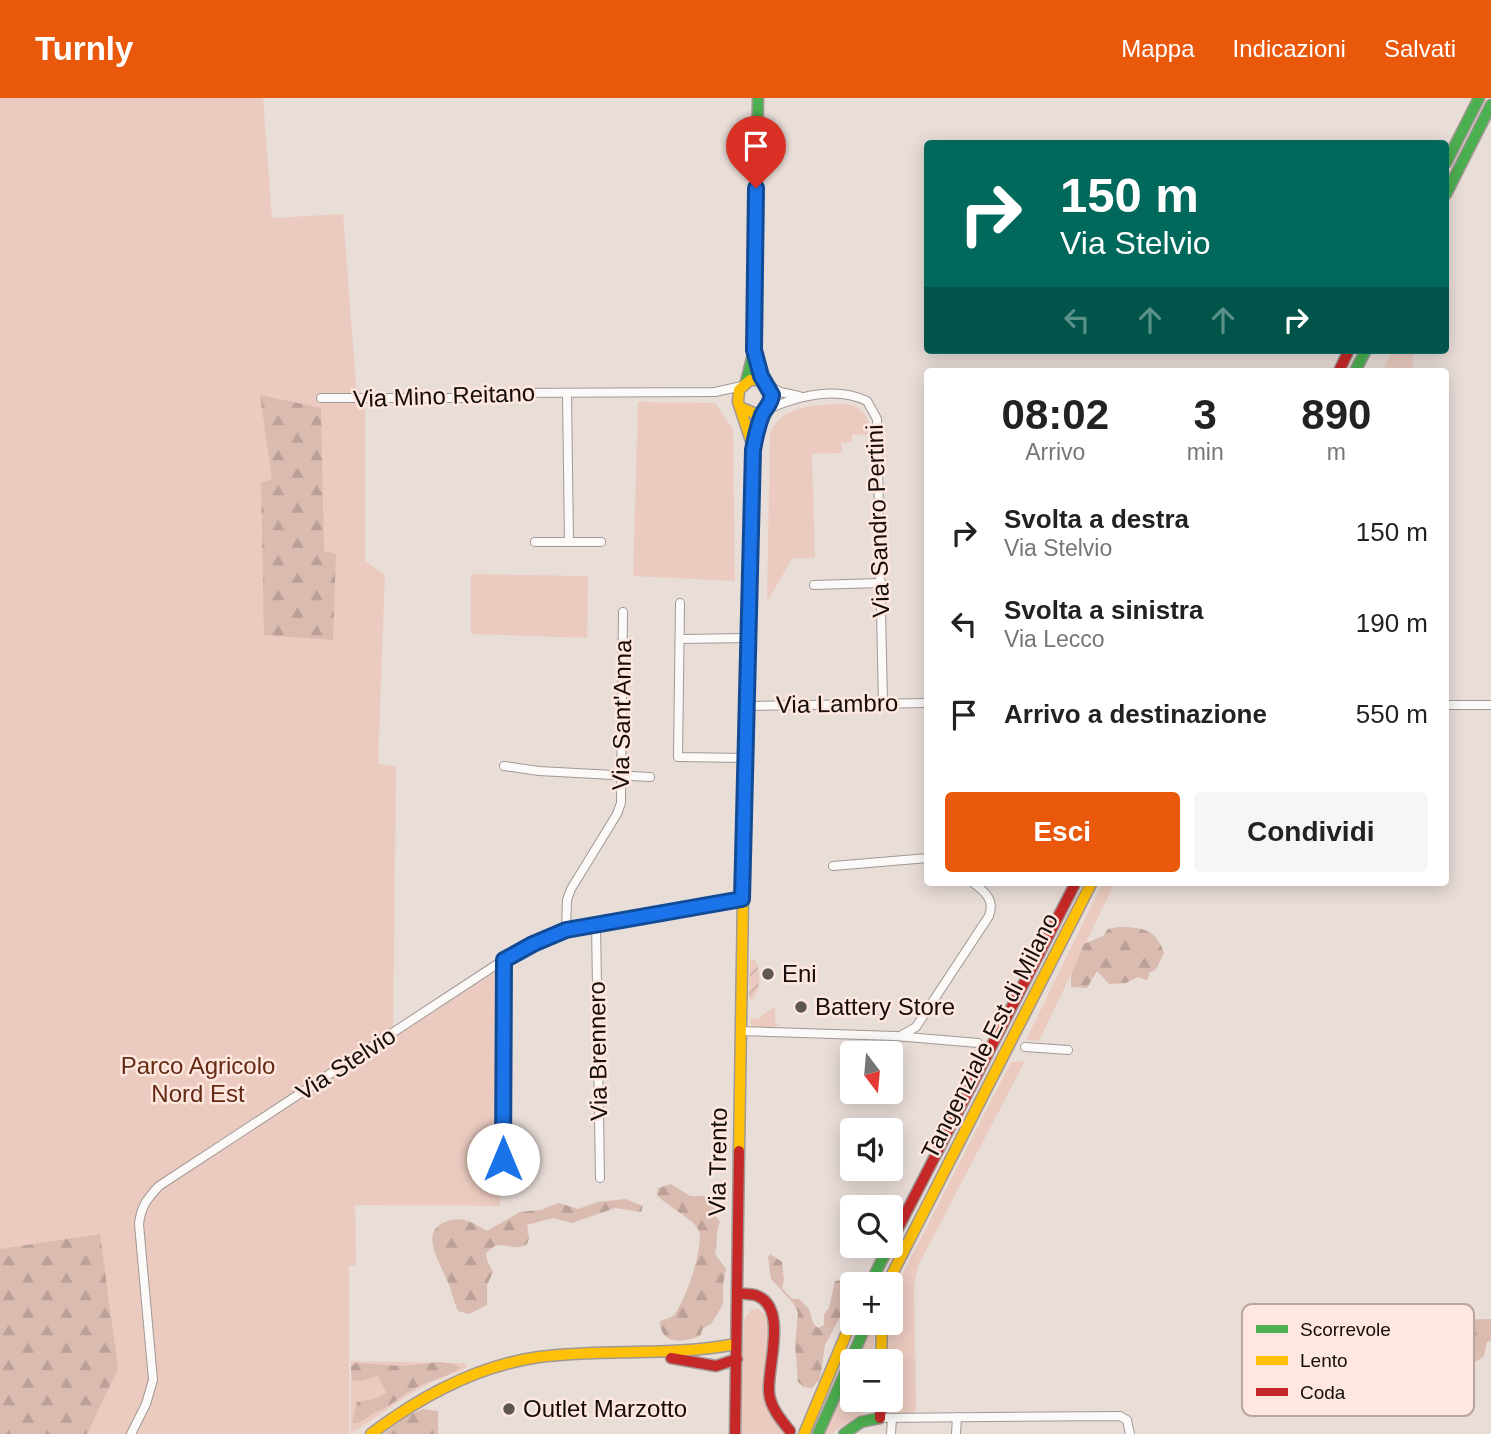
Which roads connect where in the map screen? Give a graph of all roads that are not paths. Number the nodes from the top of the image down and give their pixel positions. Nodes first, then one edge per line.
1 (758, 98) edge
2 (1479, 98) edge
3 (1491, 105) edge
4 (1449, 157) edge
5 (1449, 188) edge
6 (754, 350) junction
7 (744, 384) junction
8 (767, 384) junction
9 (715, 393) junction
10 (567, 394) junction
11 (806, 396) junction
12 (321, 398) dead end
13 (740, 405) junction
14 (765, 411) junction
15 (753, 450) junction
16 (535, 542) dead end
17 (569, 542) junction
18 (601, 542) dead end
19 (881, 583) junction
20 (814, 585) dead end
21 (680, 603) dead end
22 (623, 612) dead end
23 (748, 638) junction
24 (680, 639) junction
25 (924, 703) edge
26 (883, 705) junction
27 (1449, 705) edge
28 (1491, 705) edge
29 (747, 706) junction
30 (746, 758) junction
31 (504, 766) dead end
32 (622, 776) junction
33 (650, 777) dead end
34 (924, 858) edge
35 (833, 866) dead end
36 (977, 886) edge
37 (1074, 886) edge
38 (1090, 886) edge
39 (742, 899) junction
40 (596, 923) junction
41 (566, 930) junction
42 (504, 960) junction
43 (741, 1031) junction
44 (895, 1037) junction
45 (978, 1043) dead end
46 (1026, 1048) dead end
47 (1068, 1050) dead end
48 (503, 1176) dead end
49 (600, 1178) dead end
50 (928, 1203) junction
51 (903, 1219) edge
52 (893, 1272) edge
53 (899, 1272) edge
54 (738, 1293) junction
55 (845, 1335) edge
56 (862, 1335) edge
57 (736, 1344) junction
58 (658, 1355) junction
59 (737, 1359) junction
60 (822, 1389) junction
61 (884, 1412) edge
62 (957, 1417) junction
63 (886, 1418) junction
64 (793, 1432) edge
65 (131, 1434) edge
66 (371, 1434) edge
67 (735, 1434) edge
68 (804, 1434) edge
69 (818, 1434) edge
70 (844, 1434) edge
71 (891, 1434) edge
72 (956, 1434) edge
73 (1130, 1434) edge

1 - 6 main road
2 - 4 main road
3 - 5 main road
6 - 7 main road
6 - 8 main road
7 - 8 main road
7 - 9 street, Via Mino Reitano
7 - 13 main road
8 - 11 street
8 - 14 main road
9 - 10 street, Via Mino Reitano
9 - 13 street, Via Mino Reitano
10 - 12 street, Via Mino Reitano
10 - 17 street, Via Mino Reitano
11 - 14 street
11 - 19 street, Via Sandro Pertini
13 - 14 main road
13 - 15 main road
14 - 15 main road
15 - 23 main road, Via Trento
16 - 17 street
17 - 18 street
19 - 20 street
19 - 26 street, Via Sandro Pertini
21 - 24 street
22 - 32 street, Via Sant'Anna
23 - 24 street
23 - 29 main road, Via Trento
24 - 30 street
25 - 26 street, Via Lambro
26 - 29 street, Via Lambro
27 - 28 street
29 - 30 main road, Via Trento
30 - 39 main road, Via Trento
31 - 32 street
32 - 33 street
32 - 41 street, Via Sant'Anna
34 - 35 street
36 - 44 street
37 - 51 main road, Tangenziale Est di Milano
38 - 50 main road, Tangenziale Est di Milano
39 - 40 street, Via Stelvio
39 - 43 main road, Via Trento
40 - 41 street, Via Stelvio
40 - 49 street, Via Brennero
41 - 42 street, Via Stelvio
42 - 48 street
42 - 65 street, Via Stelvio
43 - 44 street
43 - 54 main road, Via Trento
44 - 45 street
46 - 47 street
50 - 52 main road, Tangenziale Est di Milano
50 - 53 main road
54 - 57 main road, Via Trento
54 - 64 main road
55 - 60 main road
56 - 69 main road
57 - 58 main road
57 - 59 main road, Via Trento
58 - 59 main road
58 - 66 main road
59 - 67 main road, Via Trento
60 - 64 main road
60 - 68 main road
61 - 63 main road
62 - 63 street
62 - 72 street
62 - 73 street
63 - 70 main road
63 - 71 street

